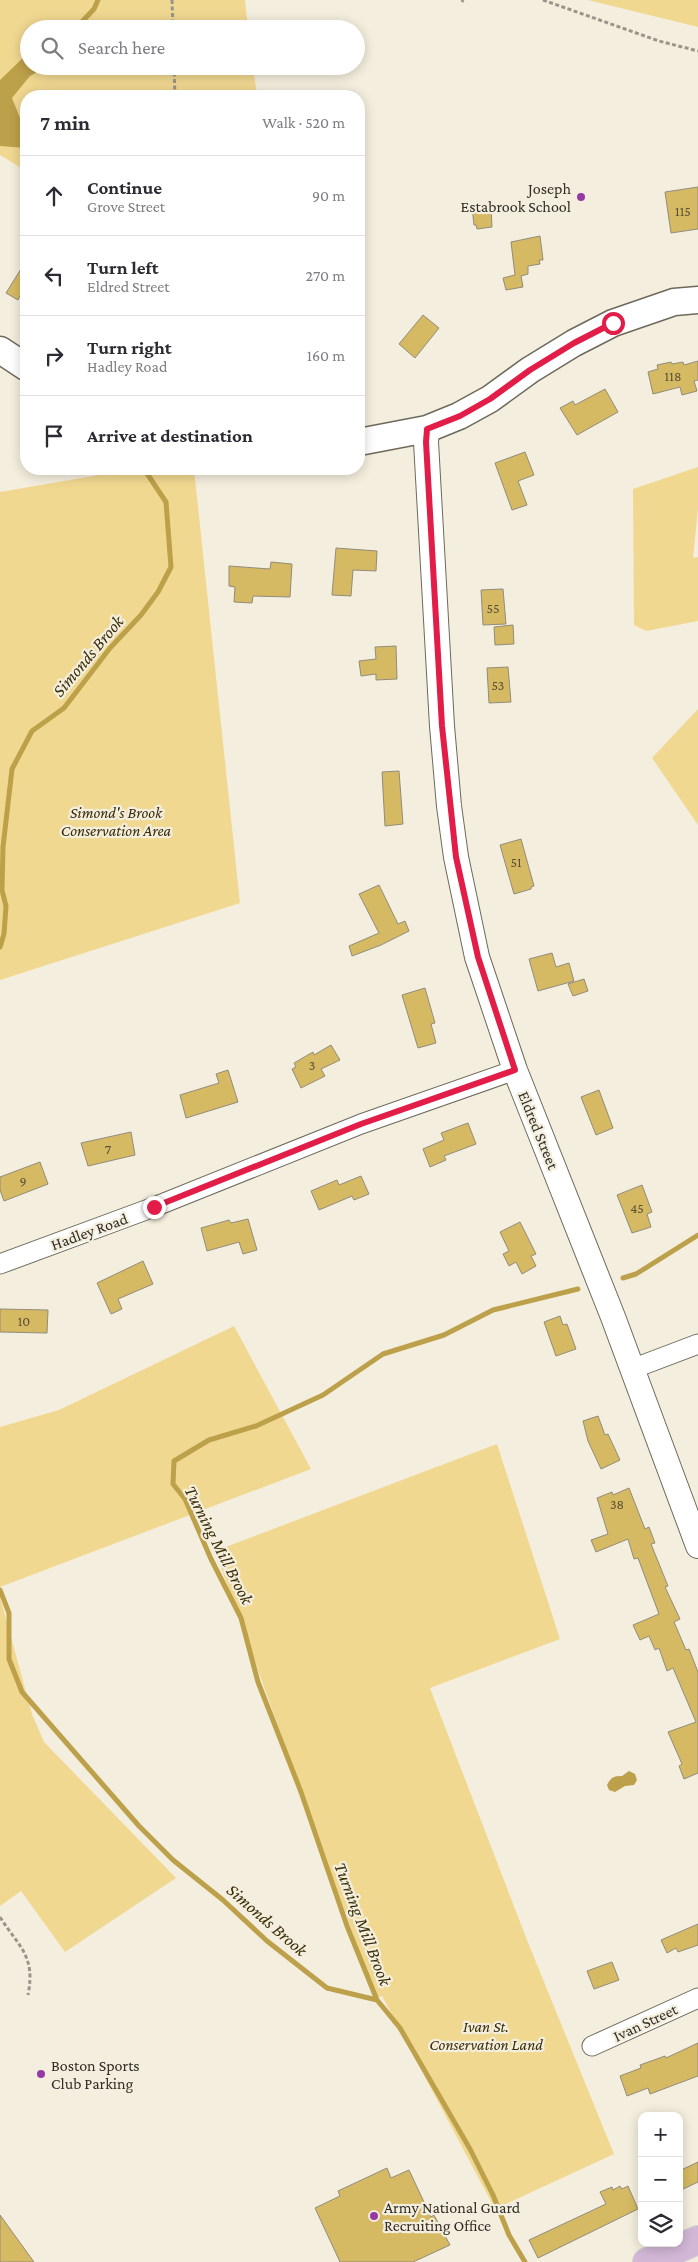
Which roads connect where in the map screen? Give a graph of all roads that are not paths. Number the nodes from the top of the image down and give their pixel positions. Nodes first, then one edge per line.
1 (698, 300) edge
2 (0, 350) edge
3 (20, 363) edge
4 (427, 429) junction
5 (365, 441) edge
6 (515, 1070) junction
7 (0, 1264) edge
8 (698, 1344) edge
9 (632, 1368) junction
10 (698, 1546) edge
11 (698, 1998) edge
12 (592, 2046) dead end
13 (698, 2240) edge
14 (647, 2262) edge

1 - 4 main road
2 - 3 main road
4 - 5 main road
4 - 6 street, Eldred Street
6 - 7 street, Hadley Road
6 - 9 street, Eldred Street
8 - 9 street
9 - 10 street, Eldred Street
11 - 12 street, Ivan Street
13 - 14 main road

